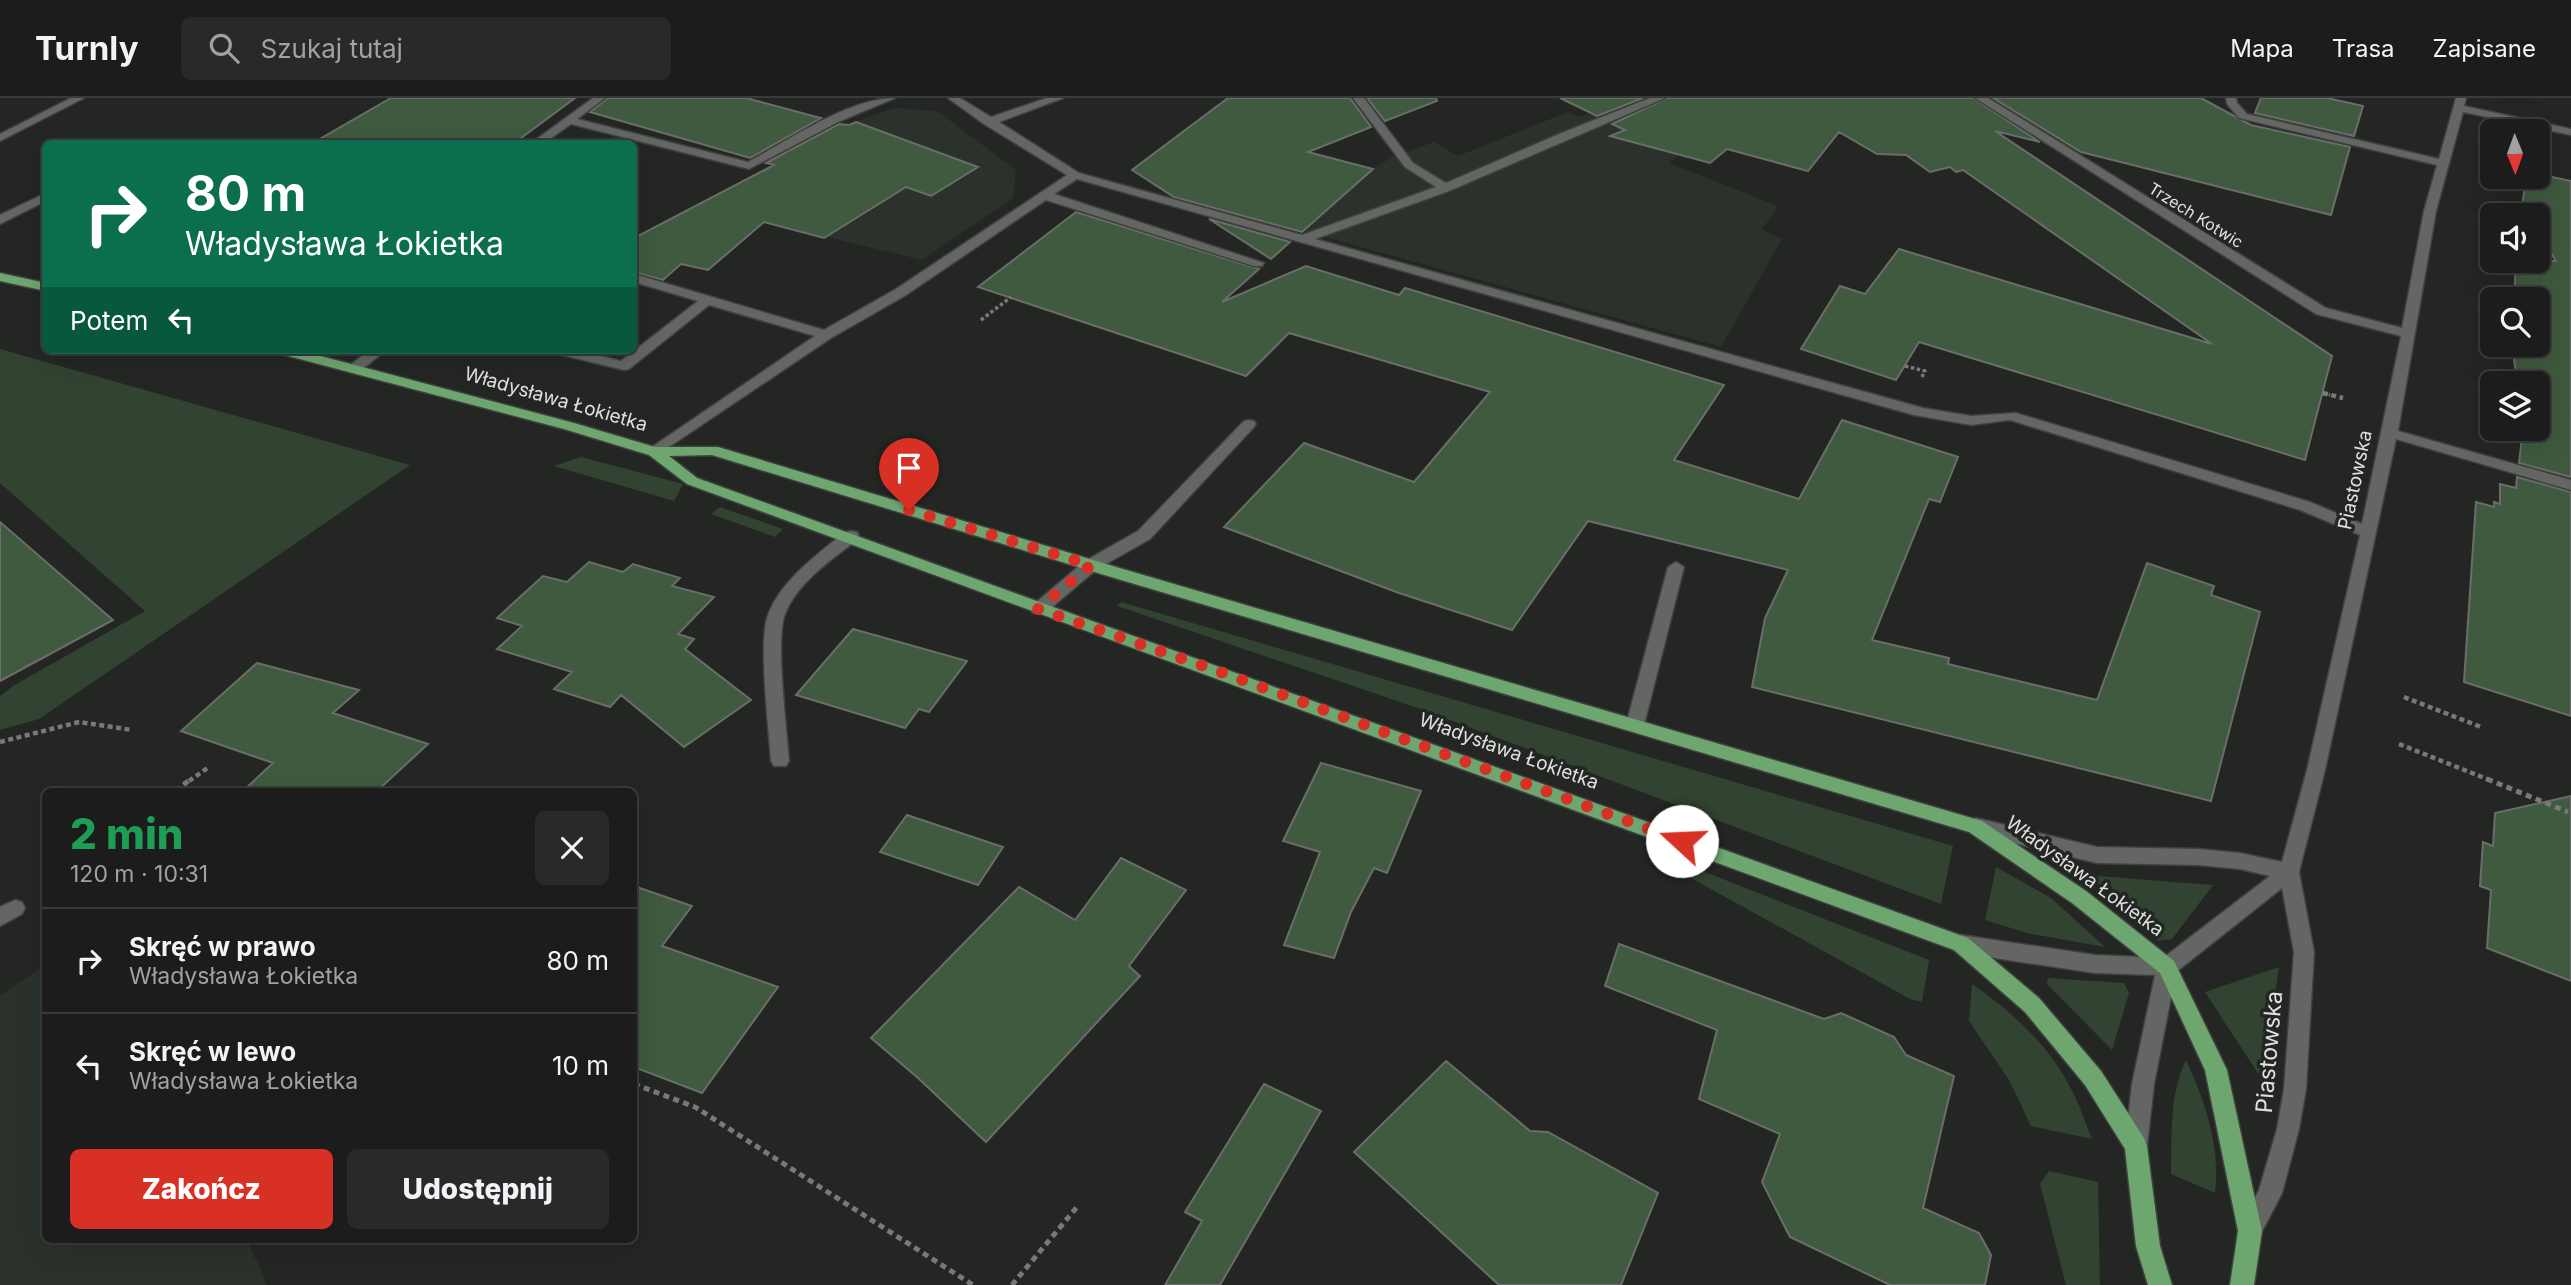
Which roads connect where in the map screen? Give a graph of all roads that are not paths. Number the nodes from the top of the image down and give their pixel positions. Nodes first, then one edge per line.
1 (79, 98) edge
2 (600, 98) edge
3 (891, 98) edge
4 (953, 98) edge
5 (1058, 98) edge
6 (1357, 98) edge
7 (1660, 98) edge
8 (1979, 98) edge
9 (2231, 98) edge
10 (2458, 101) edge
11 (568, 120) junction
12 (988, 122) junction
13 (2571, 132) edge
14 (0, 138) edge
15 (540, 140) edge
16 (2443, 163) junction
17 (1075, 175) junction
18 (1445, 188) junction
19 (1047, 196) junction
20 (42, 198) edge
21 (0, 220) edge
22 (1305, 238) junction
23 (1258, 263) dead end
24 (0, 277) edge
25 (637, 279) edge
26 (42, 287) edge
27 (707, 300) junction
28 (2406, 333) junction
29 (826, 335) junction
30 (298, 354) edge
31 (374, 354) edge
32 (574, 354) edge
33 (355, 368) junction
34 (1249, 424) dead end
35 (2390, 433) junction
36 (654, 452) junction
37 (2571, 485) edge
38 (2368, 532) junction
39 (851, 536) junction
40 (1091, 565) junction
41 (1676, 567) dead end
42 (1038, 609) junction
43 (1635, 725) junction
44 (780, 761) dead end
45 (1975, 826) junction
46 (2289, 872) junction
47 (1961, 944) junction
48 (2167, 967) junction
49 (2136, 1146) junction
50 (2250, 1231) junction
51 (2160, 1285) edge
52 (2242, 1285) edge

1 - 14 street
2 - 11 street
3 - 11 street
4 - 12 street
5 - 12 street
6 - 18 street
7 - 18 street
8 - 28 street, Trzech Kotwic
9 - 16 street
10 - 13 street
10 - 16 street, Piastowska
11 - 15 street
12 - 17 street
16 - 28 street, Piastowska
17 - 19 street
17 - 22 street
18 - 22 street
19 - 23 street
19 - 29 street
20 - 21 street
22 - 38 street
24 - 26 main road
25 - 27 street
27 - 29 street
27 - 32 street
28 - 35 street, Piastowska
29 - 36 street
30 - 33 main road, Władysława Łokietka
31 - 33 street
33 - 36 main road, Władysława Łokietka
34 - 40 street
35 - 37 street
35 - 38 street, Piastowska
36 - 39 main road, Władysława Łokietka
36 - 40 main road, Władysława Łokietka
38 - 46 street, Piastowska
39 - 42 main road, Władysława Łokietka
39 - 44 street
40 - 42 street
40 - 43 main road, Władysława Łokietka
41 - 43 street
42 - 47 main road, Władysława Łokietka
43 - 45 main road, Władysława Łokietka
45 - 46 street, Władysława Łokietka
45 - 48 main road, Władysława Łokietka
46 - 48 street
46 - 50 street, Piastowska
47 - 48 street, Władysława Łokietka
47 - 49 main road, Władysława Łokietka
48 - 49 street
48 - 50 main road, Piastowska
49 - 51 main road, Władysława Łokietka
50 - 52 main road, Piastowska

